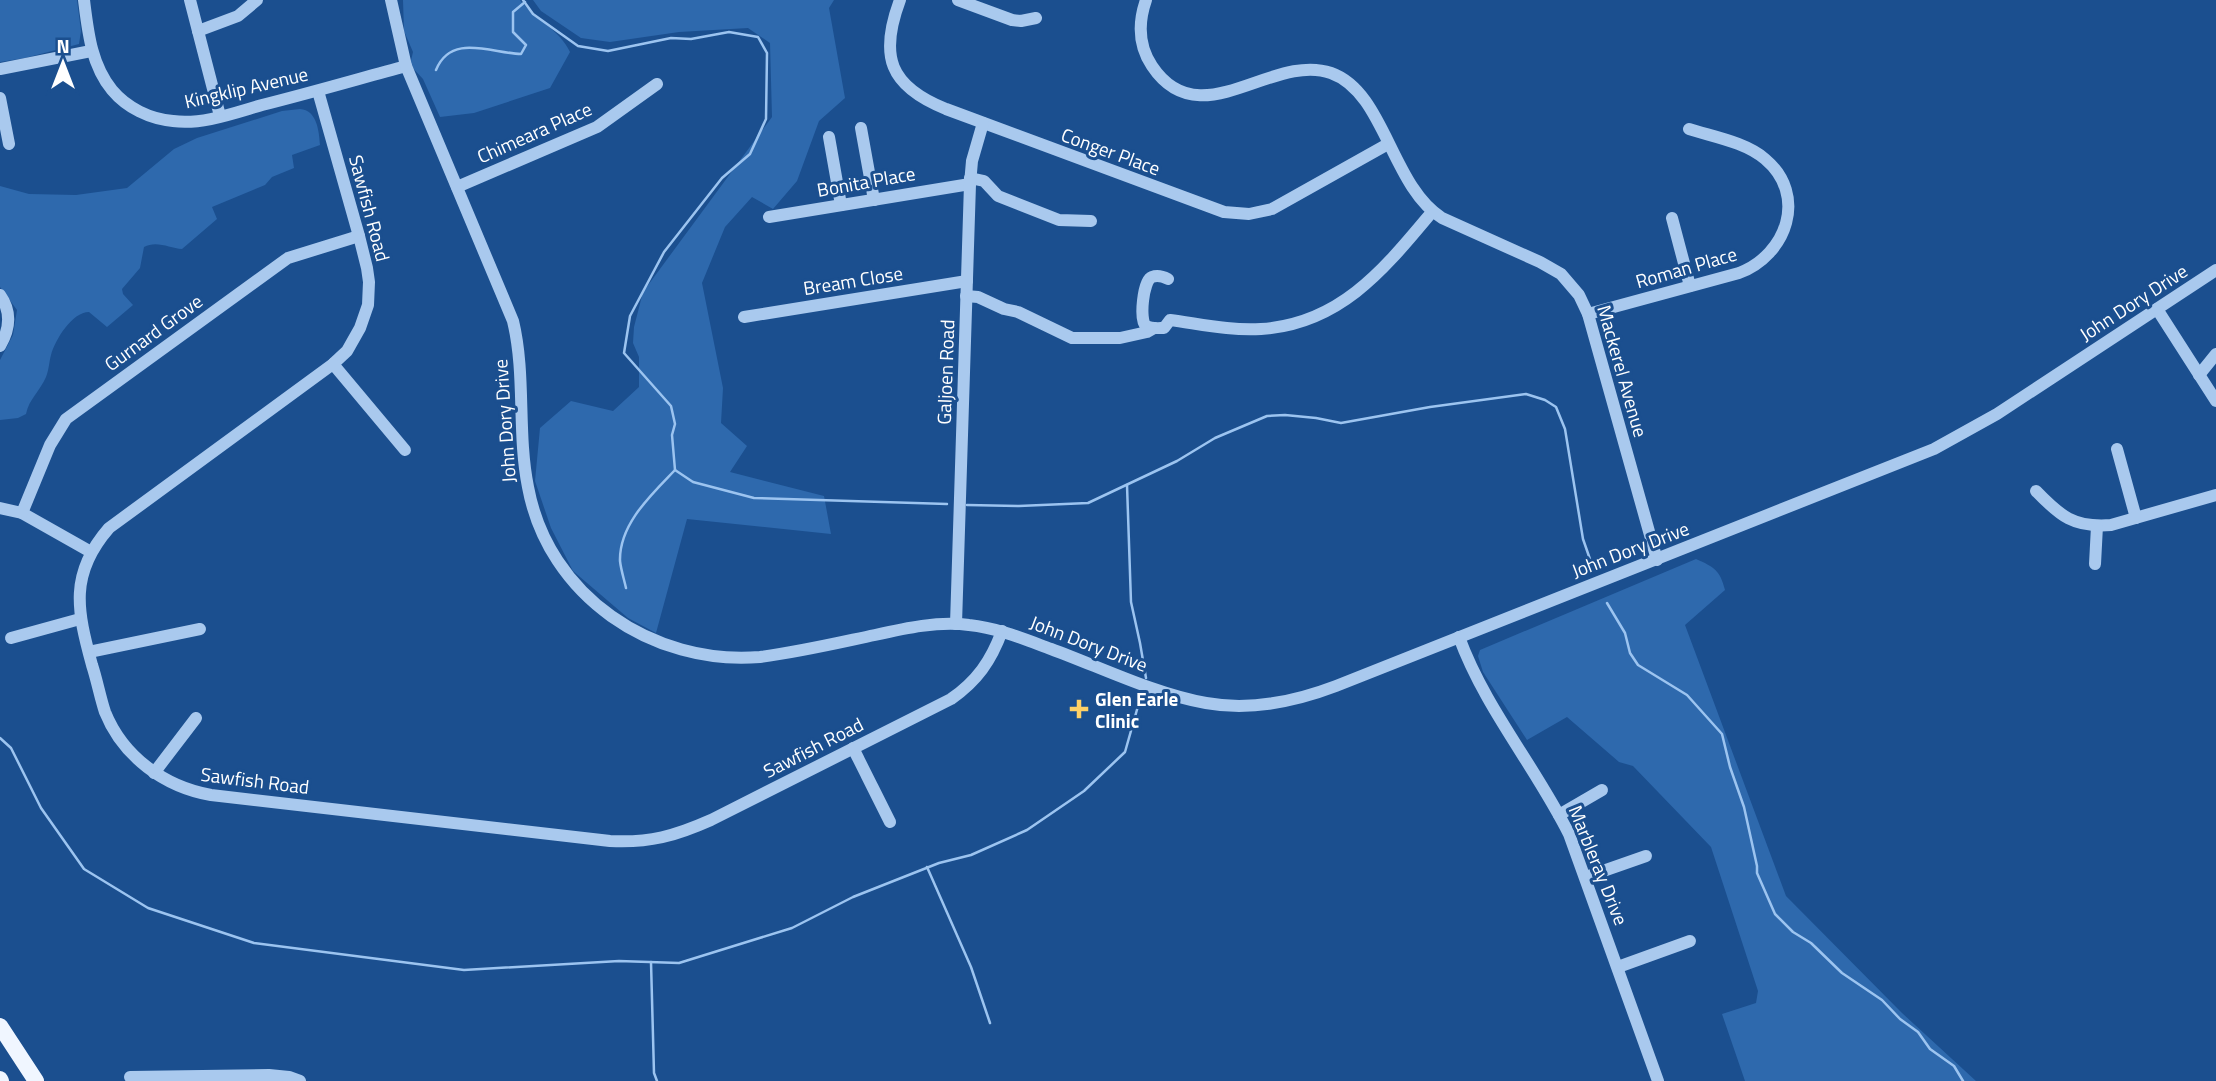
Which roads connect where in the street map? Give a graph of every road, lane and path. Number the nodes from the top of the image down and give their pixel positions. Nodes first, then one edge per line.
1 (84, 0) edge
2 (190, 0) edge
3 (257, 0) edge
4 (391, 0) edge
5 (900, 0) edge
6 (958, 0) edge
7 (1146, 0) edge
8 (1036, 18) dead end
9 (198, 31) junction
10 (91, 51) junction
11 (406, 66) junction
12 (0, 69) edge
13 (657, 84) dead end
14 (318, 91) junction
15 (0, 98) edge
16 (220, 116) junction
17 (983, 124) junction
18 (861, 128) dead end
19 (1689, 129) dead end
20 (830, 137) dead end
21 (9, 144) dead end
22 (1388, 144) junction
23 (970, 181) junction
24 (457, 187) junction
25 (874, 200) junction
26 (841, 205) junction
27 (1432, 212) junction
28 (769, 217) dead end
29 (1672, 218) dead end
30 (1091, 221) dead end
31 (359, 236) junction
32 (2216, 270) edge
33 (1168, 279) dead end
34 (967, 281) junction
35 (1690, 286) junction
36 (0, 295) edge
37 (967, 296) junction
38 (2157, 309) junction
39 (1588, 314) junction
40 (744, 317) dead end
41 (1155, 328) junction
42 (0, 346) edge
43 (2216, 354) edge
44 (333, 364) junction
45 (2199, 375) junction
46 (2216, 401) edge
47 (2117, 449) dead end
48 (405, 450) dead end
49 (2036, 491) dead end
50 (2216, 495) edge
51 (0, 508) edge
52 (22, 513) junction
53 (2136, 518) junction
54 (2096, 526) junction
55 (91, 552) junction
56 (1657, 559) junction
57 (2095, 564) dead end
58 (80, 619) junction
59 (956, 624) junction
60 (200, 629) dead end
61 (1002, 631) junction
62 (11, 638) dead end
63 (1459, 638) junction
64 (89, 652) junction
65 (196, 718) dead end
66 (853, 748) junction
67 (154, 773) junction
68 (1602, 790) dead end
69 (1559, 815) junction
70 (890, 822) dead end
71 (1646, 856) dead end
72 (1586, 877) junction
73 (1690, 941) dead end
74 (1618, 967) junction
75 (0, 1026) edge
76 (130, 1077) dead end
77 (211, 1079) edge
78 (36, 1081) edge
79 (300, 1081) edge
80 (1658, 1081) edge

1 - 10 street, Kingklip Avenue
2 - 9 street
3 - 9 street
4 - 11 street, John Dory Drive
5 - 17 street, Conger Place
6 - 8 street
7 - 22 street, Mackerel Avenue
9 - 16 street
10 - 12 street
10 - 16 street, Kingklip Avenue
11 - 14 street, Kingklip Avenue
11 - 24 street, John Dory Drive
13 - 24 street, Chimeara Place
14 - 16 street, Kingklip Avenue
14 - 31 street, Sawfish Road
15 - 21 street
17 - 22 street, Conger Place
17 - 23 street, Galjoen Road
18 - 25 street
19 - 35 street, Roman Place
20 - 26 street
22 - 27 street, Mackerel Avenue
23 - 25 street, Bonita Place
23 - 30 street
23 - 34 street, Galjoen Road
24 - 59 street, John Dory Drive
25 - 26 street, Bonita Place
26 - 28 street, Bonita Place
27 - 39 street, Mackerel Avenue
27 - 41 street
29 - 35 street
31 - 44 street, Sawfish Road
31 - 52 street, Gurnard Grove
32 - 38 street, John Dory Drive
33 - 41 street
34 - 37 street, Galjoen Road
34 - 40 street, Bream Close
35 - 39 street, Roman Place
36 - 42 street
37 - 41 street
37 - 59 street, Galjoen Road
38 - 45 street
38 - 56 street, John Dory Drive
39 - 56 street, Mackerel Avenue
43 - 45 street
44 - 48 street
44 - 55 street, Sawfish Road
45 - 46 street
47 - 53 street
49 - 54 street
50 - 53 street
51 - 52 street
52 - 55 street
53 - 54 street
54 - 57 street
55 - 58 street, Sawfish Road
56 - 63 street, John Dory Drive
58 - 62 street
58 - 64 street, Sawfish Road
59 - 61 street, John Dory Drive
60 - 64 street
61 - 63 street, John Dory Drive
61 - 66 street, Sawfish Road
63 - 69 street, Marbleray Drive
64 - 67 street, Sawfish Road
65 - 67 street
66 - 67 street, Sawfish Road
66 - 70 street
68 - 69 street
69 - 72 street, Marbleray Drive
71 - 72 street
72 - 74 street, Marbleray Drive
73 - 74 street
74 - 80 street, Marbleray Drive
75 - 78 main road
76 - 77 street
77 - 79 street

